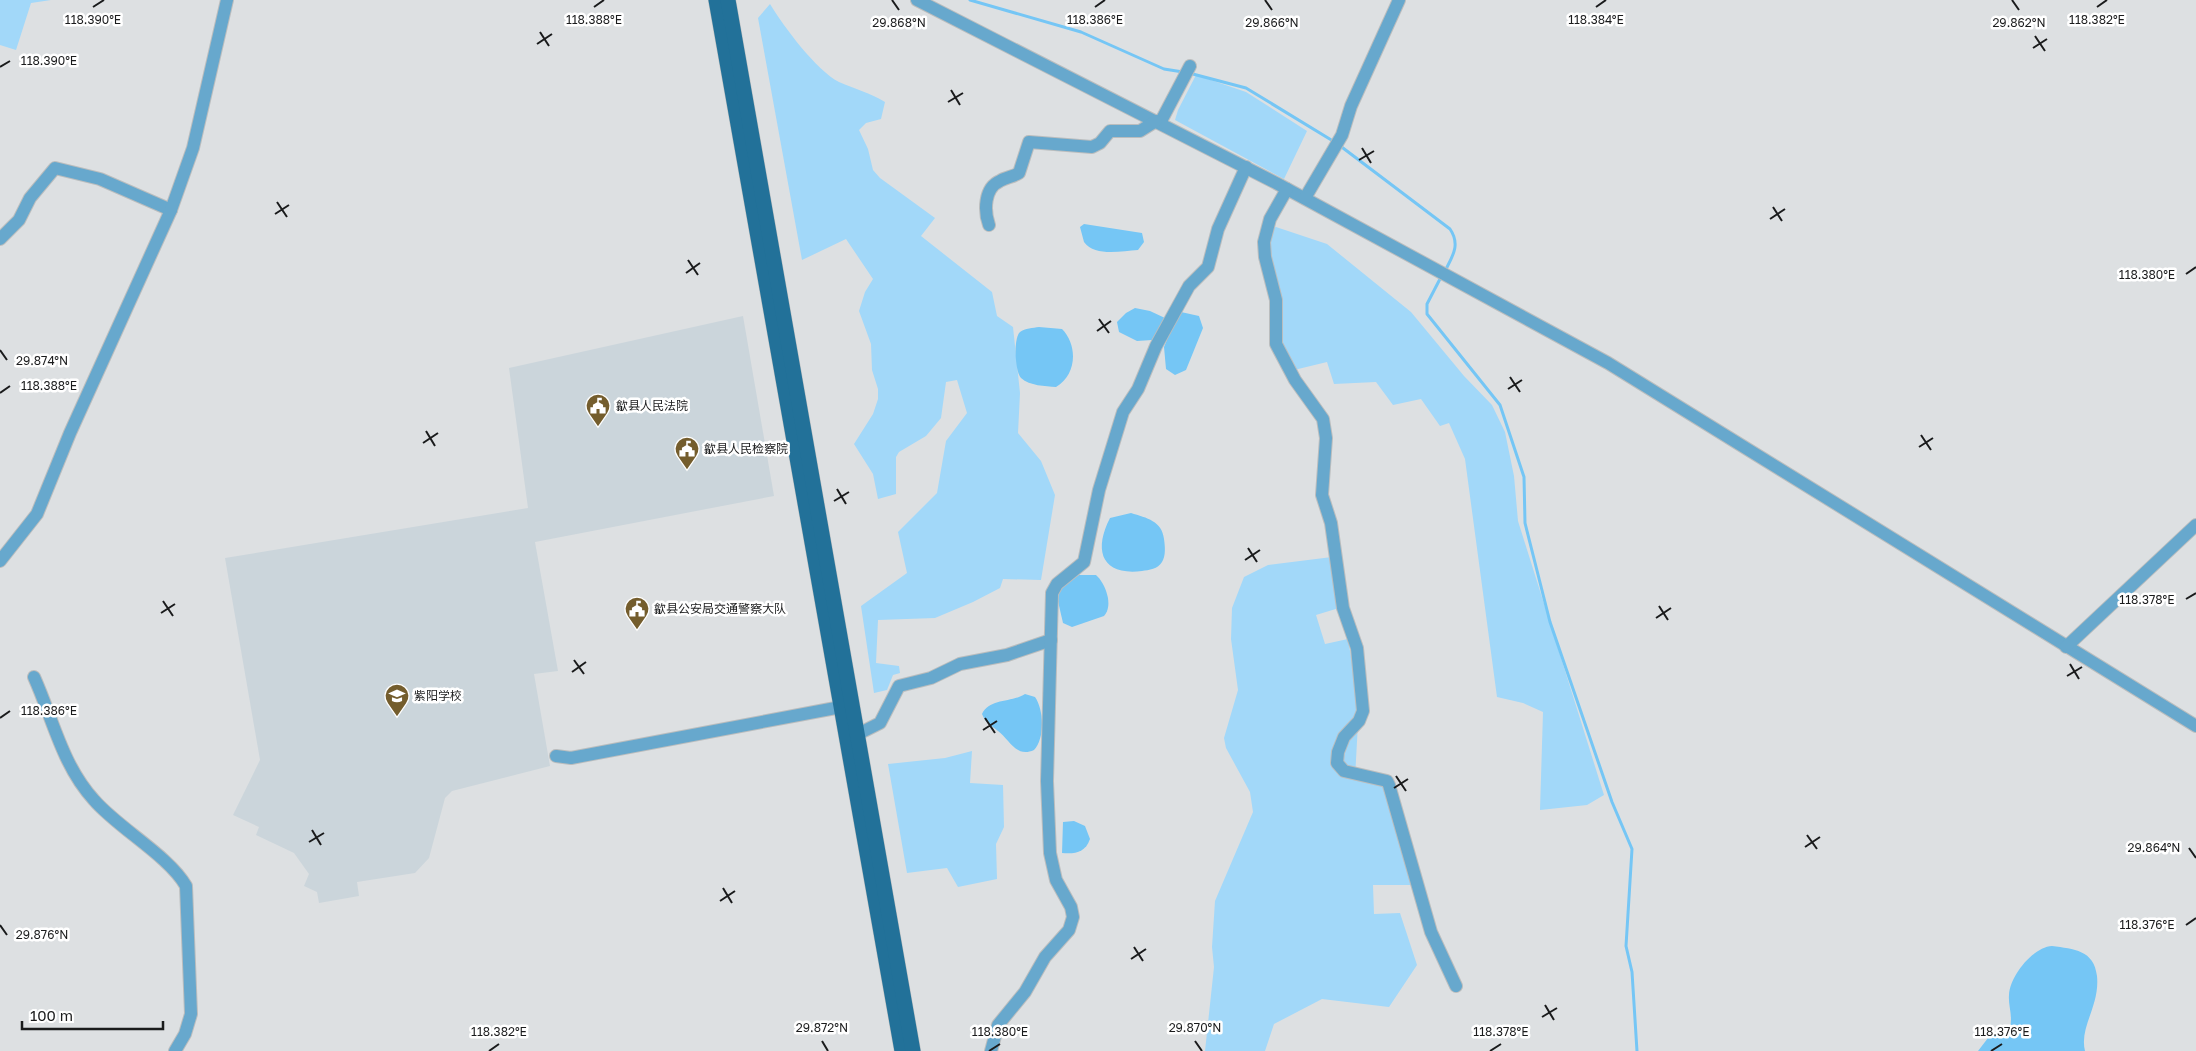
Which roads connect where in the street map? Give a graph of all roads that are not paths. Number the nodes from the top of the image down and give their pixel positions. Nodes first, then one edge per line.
1 (227, 0) edge
2 (716, 0) edge
3 (728, 0) edge
4 (917, 0) edge
5 (1399, 0) edge
6 (1190, 66) dead end
7 (1158, 122) junction
8 (1246, 167) junction
9 (1287, 189) junction
10 (1305, 198) junction
11 (171, 210) junction
12 (989, 225) dead end
13 (0, 240) edge
14 (2196, 525) edge
15 (0, 561) edge
16 (1051, 640) junction
17 (2066, 647) junction
18 (34, 678) dead end
19 (841, 706) junction
20 (2196, 726) edge
21 (858, 734) junction
22 (556, 756) dead end
23 (1456, 986) dead end
24 (175, 1051) edge
25 (902, 1051) edge
26 (913, 1051) edge
27 (991, 1051) edge

1 - 11 street
2 - 19 main road
3 - 21 main road
4 - 7 street
5 - 10 street
6 - 7 street
7 - 8 street
7 - 12 street
8 - 9 street
8 - 16 street
9 - 10 street
9 - 23 street
10 - 17 street
11 - 13 street
11 - 15 street
14 - 17 street
16 - 21 street
16 - 27 street
17 - 20 street
18 - 24 street
19 - 22 street
19 - 25 main road
21 - 26 main road

